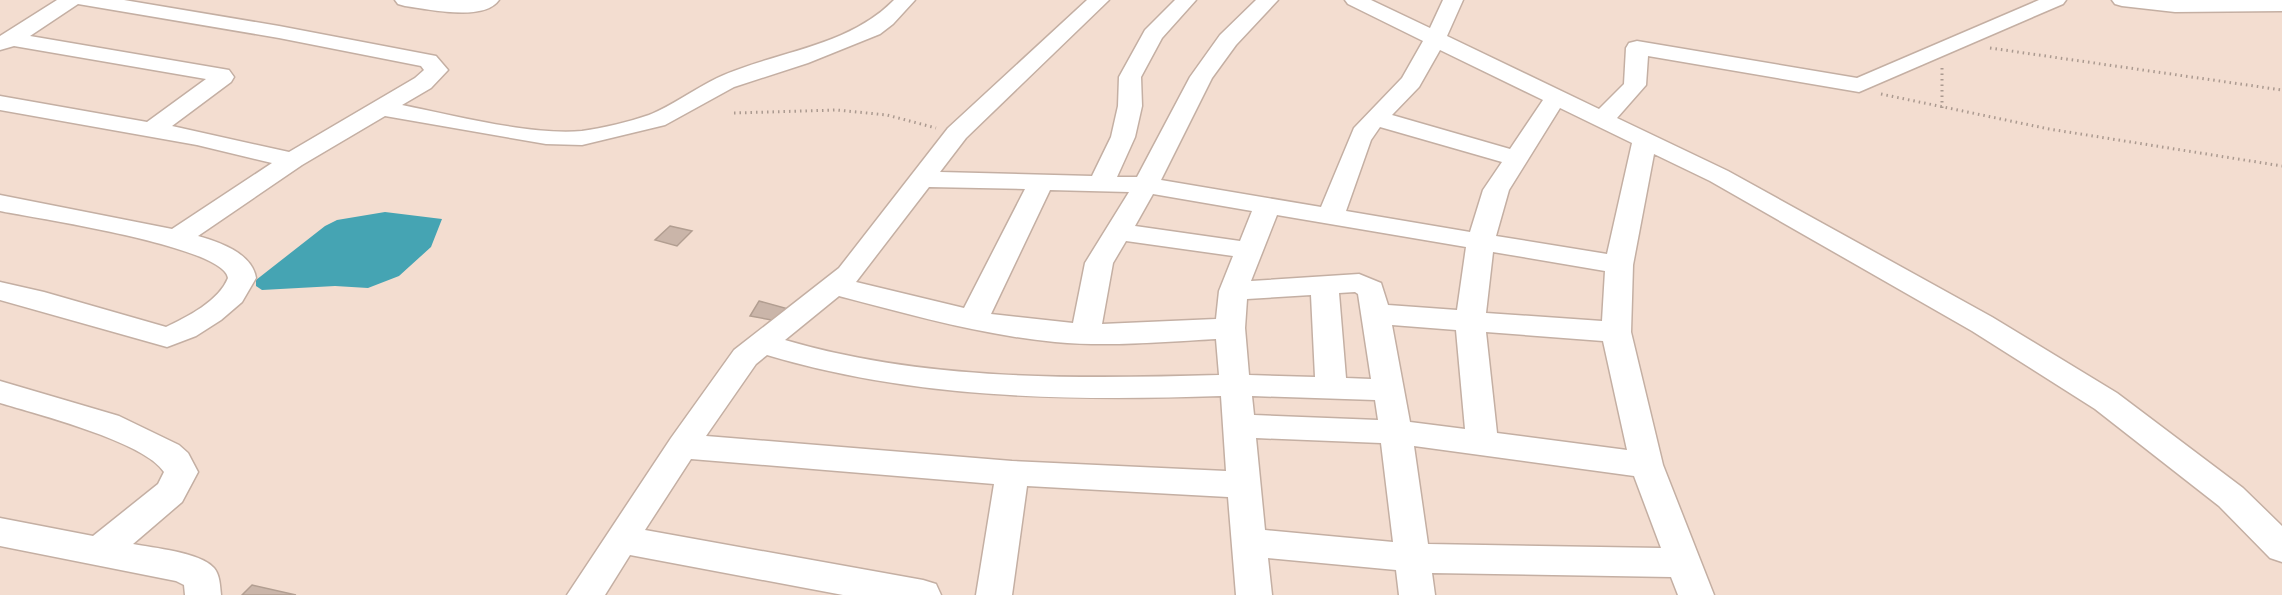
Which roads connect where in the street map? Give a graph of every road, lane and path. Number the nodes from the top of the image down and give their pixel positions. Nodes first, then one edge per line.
1 (71, 0) edge
2 (86, 0) edge
3 (405, 0) edge
4 (489, 0) edge
5 (905, 0) edge
6 (1099, 0) edge
7 (1186, 0) edge
8 (1268, 0) edge
9 (1355, 0) edge
10 (1453, 0) edge
11 (2056, 0) edge
12 (2122, 0) edge
13 (2282, 5) edge
14 (7, 38) edge
15 (1436, 38) junction
16 (1949, 46) junction
17 (1859, 86) junction
18 (2282, 90) edge
19 (1556, 97) junction
20 (0, 103) edge
21 (381, 108) junction
22 (1942, 109) junction
23 (734, 113) dead end
24 (1375, 118) junction
25 (1603, 119) junction
26 (152, 130) junction
27 (957, 133) junction
28 (1645, 139) junction
29 (1514, 158) junction
30 (292, 160) junction
31 (2282, 166) edge
32 (923, 179) junction
33 (1042, 181) junction
34 (1101, 183) junction
35 (1146, 185) junction
36 (1268, 204) junction
37 (2, 206) edge
38 (1331, 215) junction
39 (1119, 232) junction
40 (177, 238) junction
41 (1481, 240) junction
42 (1248, 250) junction
43 (1619, 265) junction
44 (1324, 284) junction
45 (835, 286) junction
46 (0, 291) edge
47 (1233, 291) junction
48 (1377, 314) junction
49 (973, 320) junction
50 (1470, 322) junction
51 (1230, 328) junction
52 (1616, 332) junction
53 (1086, 334) junction
54 (761, 343) junction
55 (1237, 385) junction
56 (1331, 388) junction
57 (1388, 390) junction
58 (0, 392) edge
59 (1240, 426) junction
60 (1396, 432) junction
61 (1482, 444) junction
62 (682, 446) junction
63 (1647, 465) junction
64 (1012, 473) junction
65 (1244, 485) junction
66 (0, 532) edge
67 (622, 540) junction
68 (1250, 542) junction
69 (2282, 548) edge
70 (101, 550) junction
71 (1413, 558) junction
72 (1684, 562) junction
73 (914, 594) edge
74 (203, 595) edge
75 (585, 595) edge
76 (994, 595) edge
77 (1254, 595) edge
78 (1417, 595) edge
79 (1696, 595) edge

1 - 14 street
2 - 21 street
3 - 4 street
5 - 21 street
6 - 27 street
7 - 34 street
8 - 35 street
9 - 15 street
10 - 15 street
11 - 16 street
12 - 13 street
14 - 26 street
15 - 19 street
15 - 24 street
16 - 17 street
16 - 18 path
16 - 22 path
17 - 22 path
17 - 25 street
19 - 25 street
19 - 29 street
20 - 26 street
21 - 30 street
22 - 31 path
23 - 27 path
24 - 29 street
24 - 38 street
25 - 28 street
26 - 30 street
27 - 32 street
28 - 43 street
28 - 69 street
29 - 41 street
30 - 40 street
32 - 33 street
32 - 45 street
33 - 34 street
33 - 49 street
34 - 35 street
35 - 36 street
35 - 39 street
36 - 38 street
36 - 42 street
37 - 40 street
38 - 41 street
39 - 42 street
39 - 53 street
40 - 46 street
41 - 43 street
41 - 50 street
42 - 47 street
43 - 52 street
44 - 47 street
44 - 48 street
44 - 56 street
45 - 49 street
45 - 54 street
47 - 51 street
48 - 50 street
48 - 57 street
49 - 53 street
50 - 52 street
50 - 61 street
51 - 53 street
51 - 55 street
52 - 63 street
54 - 55 street
54 - 62 street
55 - 56 street
55 - 59 street
56 - 57 street
57 - 60 street
58 - 70 street
59 - 60 street
59 - 65 street
60 - 61 street
60 - 71 street
61 - 63 street
62 - 64 street
62 - 67 street
63 - 72 street
64 - 65 street
64 - 76 street
65 - 68 street
66 - 70 street
67 - 73 street
67 - 75 street
68 - 71 street
68 - 77 street
70 - 74 street
71 - 72 street
71 - 78 street
72 - 79 street

